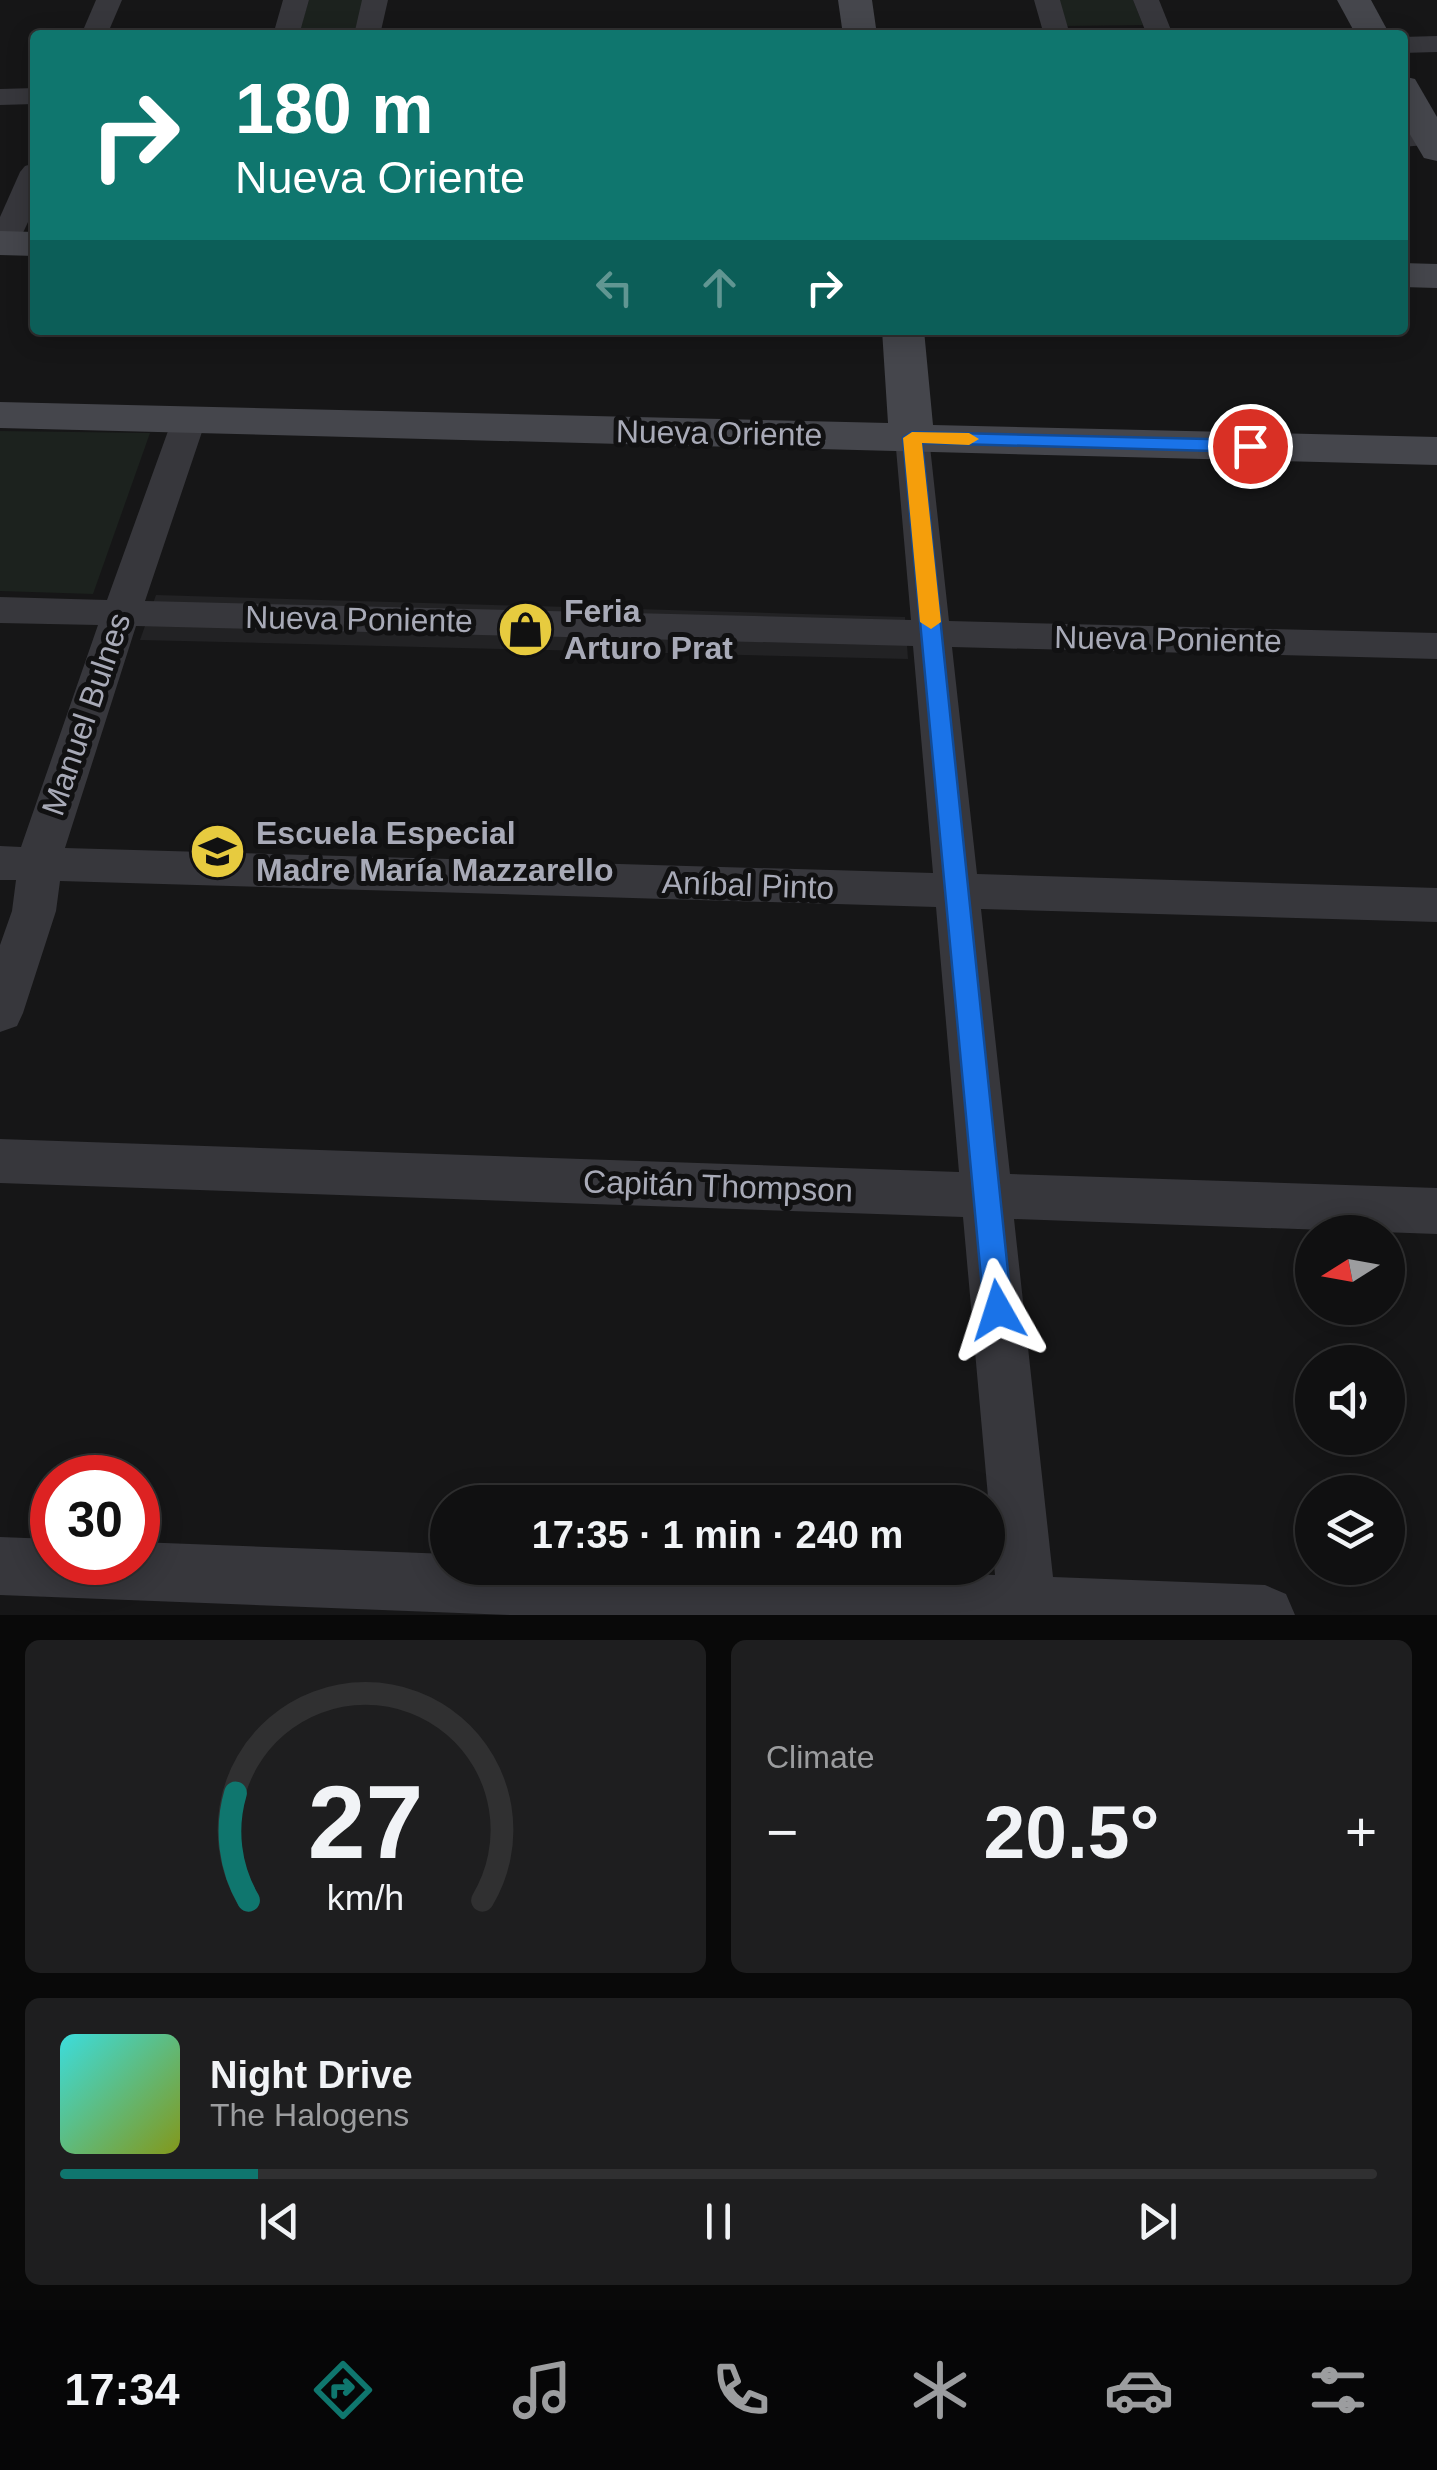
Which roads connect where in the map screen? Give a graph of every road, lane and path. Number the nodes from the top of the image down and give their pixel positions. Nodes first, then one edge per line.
1 (110, 0) edge
2 (296, 0) edge
3 (375, 0) edge
4 (854, 0) edge
5 (1047, 0) edge
6 (1146, 0) edge
7 (1354, 0) edge
8 (96, 30) edge
9 (287, 30) edge
10 (368, 30) edge
11 (859, 30) edge
12 (1056, 30) edge
13 (1158, 30) edge
14 (1370, 30) edge
15 (1408, 44) edge
16 (1437, 44) edge
17 (0, 96) edge
18 (30, 96) edge
19 (1408, 103) edge
20 (1423, 142) edge
21 (30, 188) edge
22 (13, 243) edge
23 (1408, 275) edge
24 (1437, 276) edge
25 (902, 335) edge
26 (0, 415) edge
27 (189, 420) junction
28 (912, 438) junction
29 (1437, 450) edge
30 (0, 610) edge
31 (122, 613) junction
32 (932, 633) junction
33 (1437, 646) edge
34 (20, 864) edge
35 (957, 891) junction
36 (1437, 905) edge
37 (0, 1013) edge
38 (0, 1161) edge
39 (986, 1196) junction
40 (1437, 1211) edge
41 (0, 1566) edge
42 (1027, 1610) edge
43 (1265, 1615) edge

1 - 8 street
2 - 9 street
3 - 10 street
4 - 11 main road
5 - 12 street
6 - 13 street
7 - 14 main road
15 - 16 street
17 - 18 street
19 - 20 main road
21 - 22 street
23 - 24 main road
25 - 28 main road
26 - 27 main road, Nueva Oriente
27 - 28 main road, Nueva Oriente
27 - 31 street, Manuel Bulnes
28 - 29 main road, Nueva Oriente
28 - 32 street
30 - 31 street, Nueva Poniente
31 - 32 street, Nueva Poniente
31 - 34 street, Manuel Bulnes
32 - 33 street, Nueva Poniente
32 - 35 street
34 - 35 street, Aníbal Pinto
34 - 37 street, Manuel Bulnes
35 - 36 street, Aníbal Pinto
35 - 39 street
38 - 39 street, Capitán Thompson
39 - 40 street, Capitán Thompson
39 - 42 street
41 - 42 street
42 - 43 street

